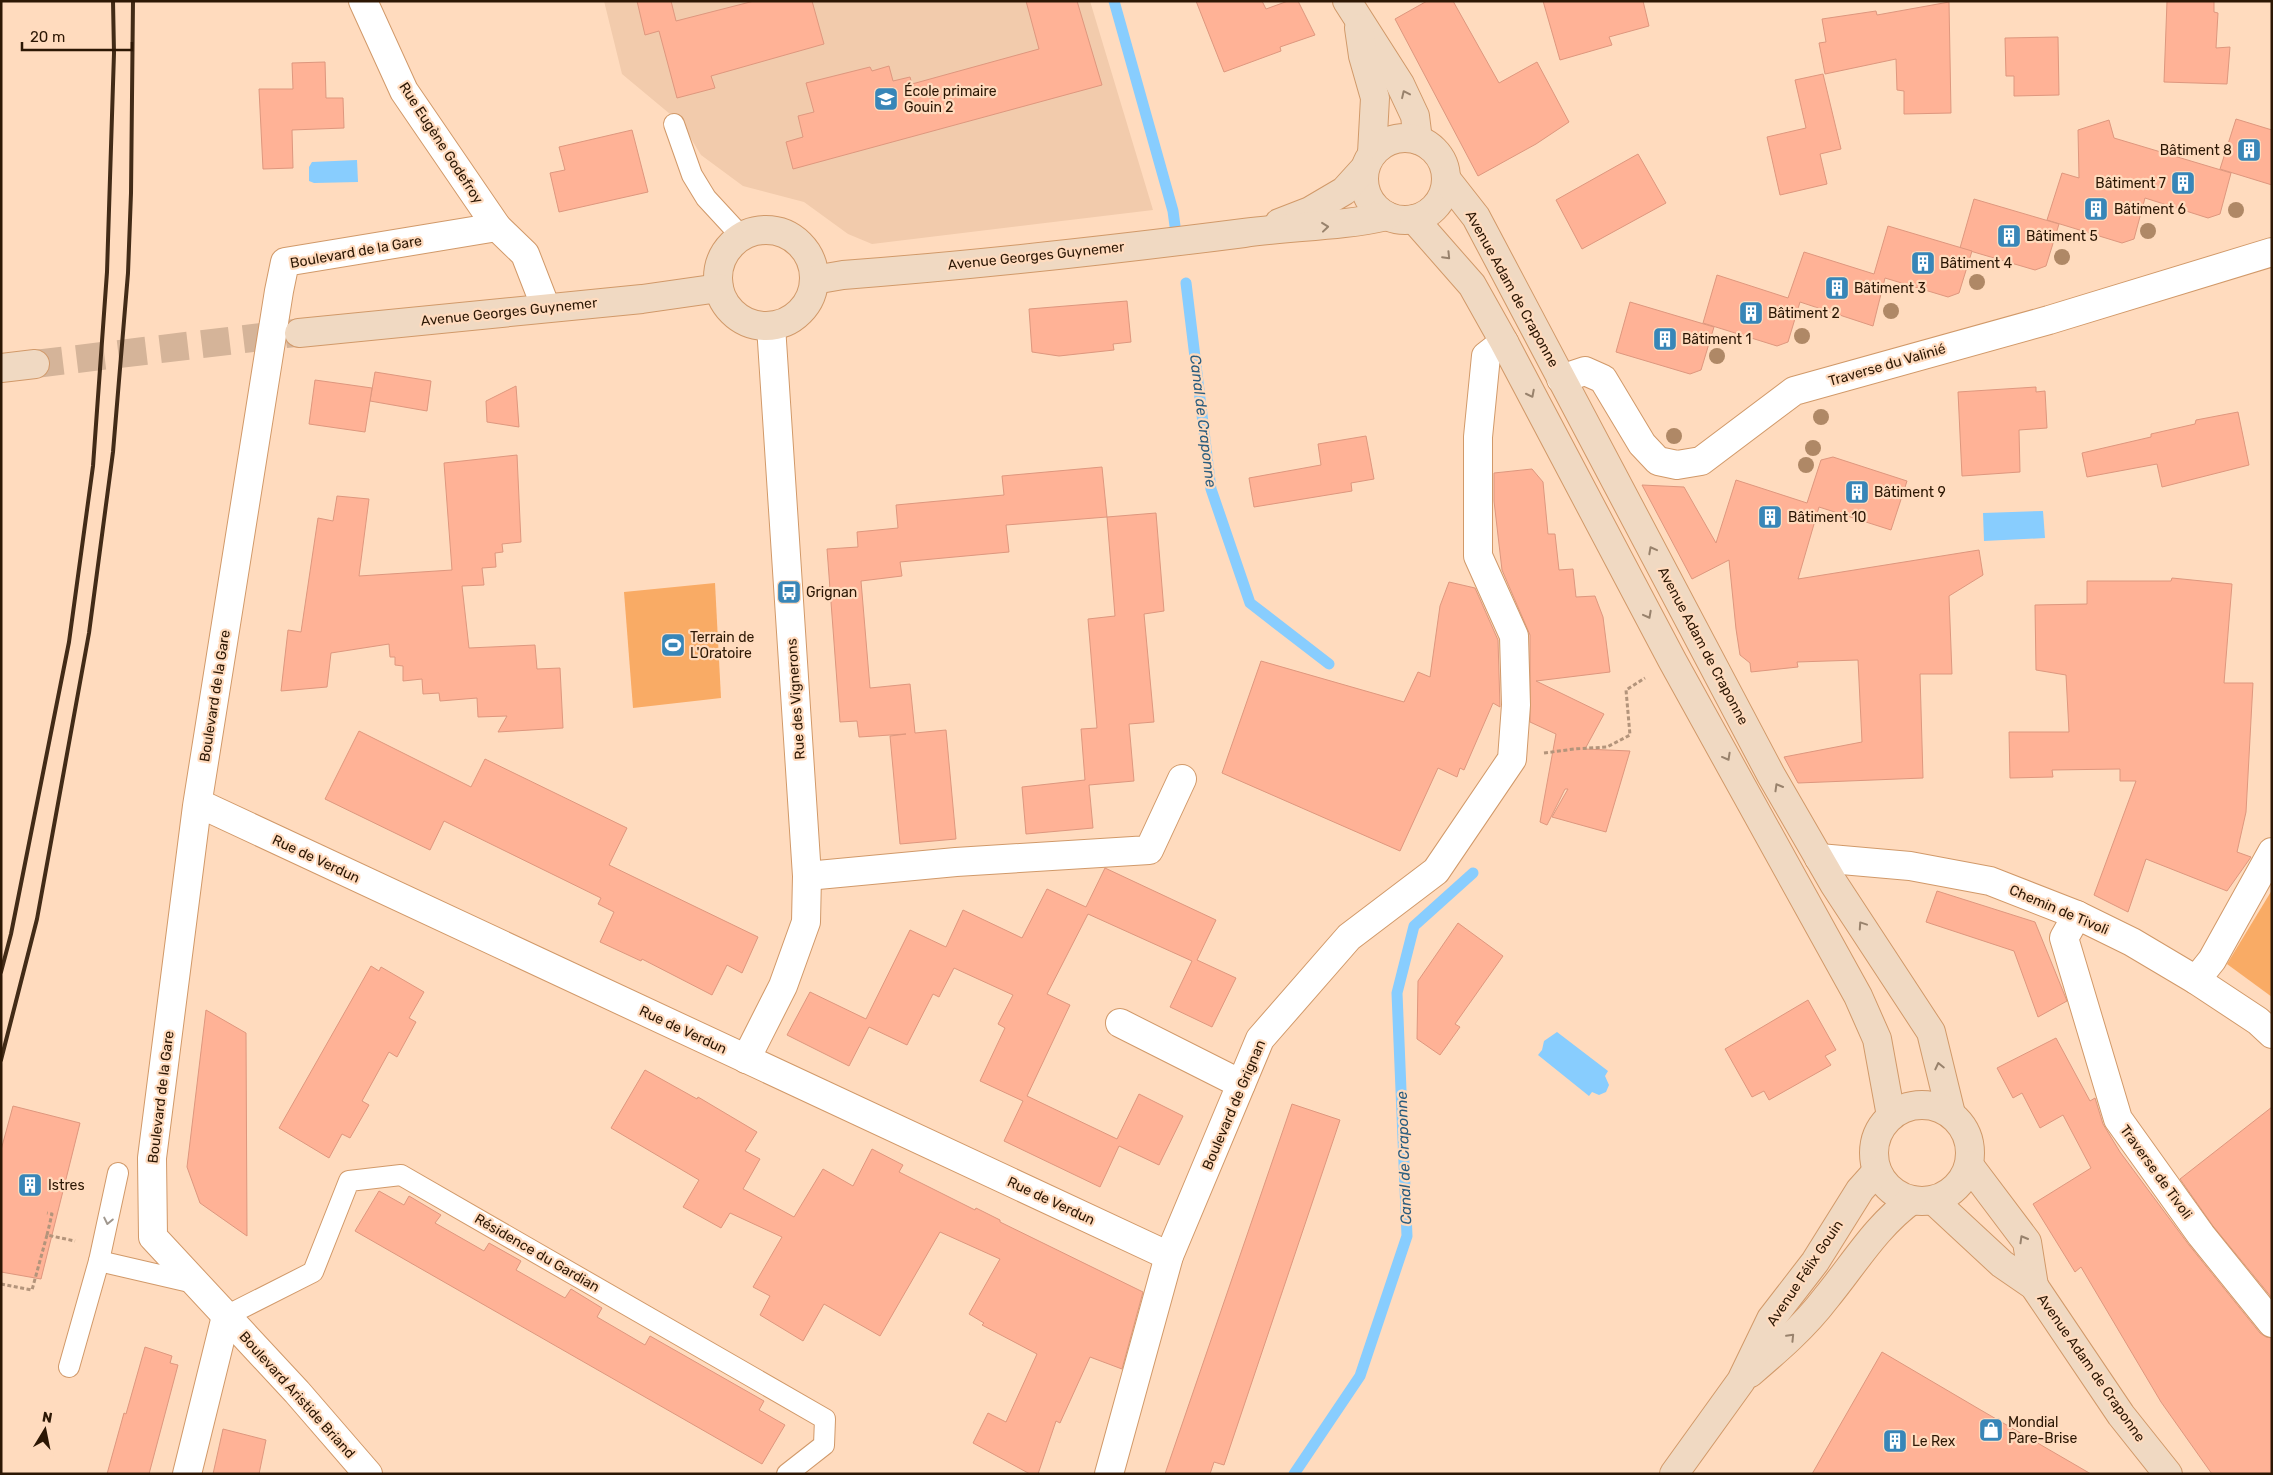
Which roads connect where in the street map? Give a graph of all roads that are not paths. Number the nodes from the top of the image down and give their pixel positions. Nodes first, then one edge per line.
1 (363, 1) edge
2 (1355, 7) edge
3 (674, 124) dead end
4 (1418, 140) junction
5 (1368, 161) junction
6 (1447, 180) junction
7 (1387, 216) junction
8 (1414, 220) junction
9 (497, 227) junction
10 (1259, 231) junction
11 (742, 237) junction
12 (2272, 252) edge
13 (814, 280) junction
14 (719, 288) junction
15 (546, 308) junction
16 (771, 326) junction
17 (299, 333) tunnel mouth
18 (1504, 342) junction
19 (35, 364) tunnel mouth
20 (1, 368) edge
21 (1561, 379) junction
22 (1182, 779) dead end
23 (198, 804) junction
24 (2271, 855) edge
25 (1819, 858) junction
26 (807, 876) junction
27 (2077, 915) junction
28 (2196, 980) junction
29 (1120, 1023) dead end
30 (2272, 1034) edge
31 (746, 1059) junction
32 (1242, 1084) junction
33 (1951, 1114) junction
34 (1890, 1116) junction
35 (1969, 1165) junction
36 (1877, 1171) junction
37 (118, 1173) dead end
38 (1922, 1200) junction
39 (1169, 1256) junction
40 (99, 1262) junction
41 (194, 1283) junction
42 (2034, 1286) junction
43 (226, 1316) junction
44 (2272, 1323) edge
45 (69, 1367) dead end
46 (1741, 1381) junction
47 (187, 1474) edge
48 (368, 1474) edge
49 (787, 1474) edge
50 (1109, 1474) edge
51 (1674, 1474) edge
52 (2168, 1474) edge

1 - 9 street, Rue Eugène Godefroy
4 -> 2 main road
2 - 5 main road
3 - 11 lane
4 - 5 main road
4 - 6 main road
5 - 7 main road
5 - 10 main road
6 - 8 main road
6 - 21 main road, Avenue Adam de Craponne
7 - 8 main road
10 -> 7 main road
8 -> 18 main road
9 - 15 street, Rue Eugène Godefroy
9 - 23 street, Boulevard de la Gare
10 - 13 main road, Avenue Georges Guynemer
11 - 13 main road
11 - 14 main road
12 - 21 street, Traverse du Valinié
13 - 16 main road
14 - 15 main road, Avenue Georges Guynemer
14 - 16 main road
15 - 17 main road, Avenue Georges Guynemer
16 - 26 street, Rue des Vignerons
18 - 32 street, Boulevard de Grignan
18 -> 34 main road
19 - 20 main road
25 -> 21 main road, Avenue Adam de Craponne
22 - 26 street
23 - 31 street, Rue de Verdun
23 - 41 street, Boulevard de la Gare
24 - 28 street
25 - 27 street, Chemin de Tivoli
33 -> 25 main road, Avenue Adam de Craponne
26 - 31 street, Rue des Vignerons
27 - 28 street, Chemin de Tivoli
27 - 44 street, Traverse de Tivoli
28 - 30 street, Chemin de Tivoli
29 - 32 street
31 - 39 street, Rue de Verdun
32 - 39 street, Boulevard de Grignan
33 - 34 main road
33 - 35 main road
34 - 36 main road
35 - 38 main road
42 -> 35 main road, Avenue Adam de Craponne
36 - 38 main road
36 - 46 main road, Avenue Félix Gouin
37 -> 40 lane
38 - 42 main road, Avenue Adam de Craponne
46 -> 38 main road, Avenue Félix Gouin
39 - 50 street, Boulevard de Grignan
40 - 41 lane
40 - 45 lane
41 - 43 street, Boulevard de la Gare
42 - 52 main road, Avenue Adam de Craponne
43 - 47 street
43 - 48 street, Boulevard Aristide Briand
43 - 49 lane, Résidence du Gardian
46 - 51 main road, Avenue Félix Gouin

